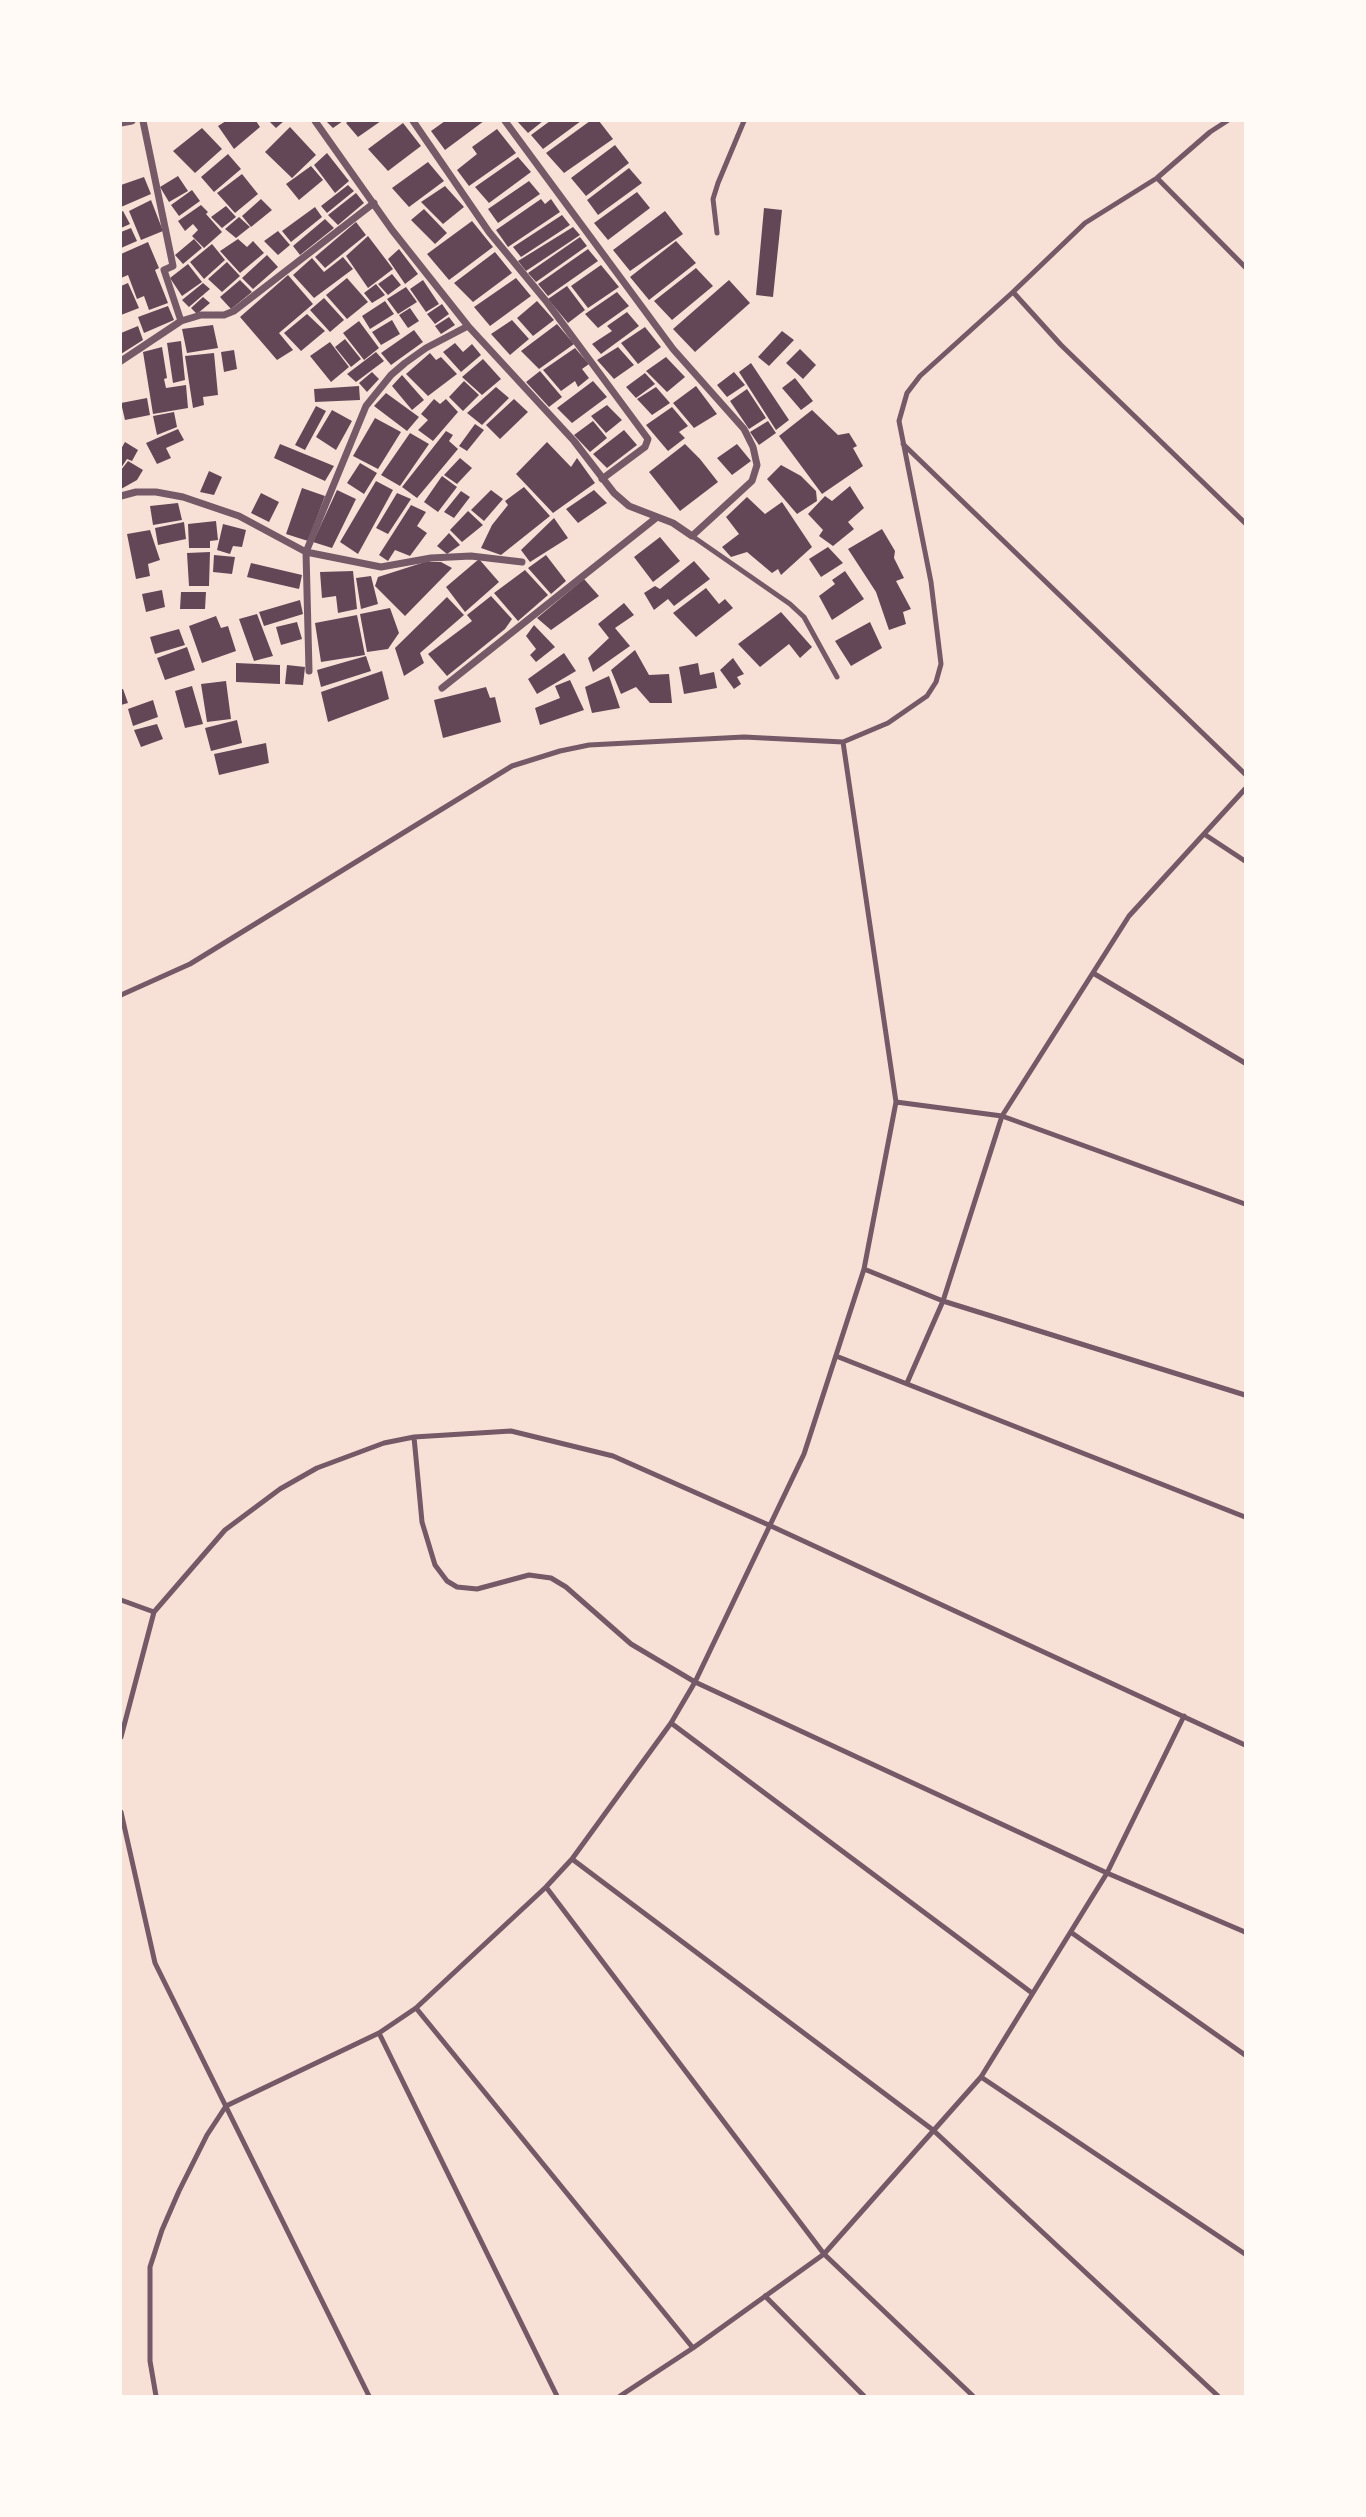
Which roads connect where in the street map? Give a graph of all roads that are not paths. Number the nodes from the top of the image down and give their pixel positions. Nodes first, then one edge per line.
1 (132, 121) edge
2 (143, 121) edge
3 (316, 121) edge
4 (413, 121) edge
5 (505, 121) edge
6 (744, 121) edge
7 (1227, 121) edge
8 (121, 123) edge
9 (1157, 178) junction
10 (374, 203) junction
11 (717, 233) dead end
12 (1245, 267) edge
13 (1013, 292) junction
14 (181, 321) junction
15 (468, 326) junction
16 (121, 361) edge
17 (902, 444) junction
18 (602, 478) junction
19 (121, 496) edge
20 (656, 518) junction
21 (1245, 523) edge
22 (692, 536) junction
23 (306, 552) junction
24 (522, 562) dead end
25 (309, 671) dead end
26 (837, 677) dead end
27 (442, 688) dead end
28 (843, 742) junction
29 (1245, 774) edge
30 (1245, 789) edge
31 (1204, 834) junction
32 (1245, 861) edge
33 (1093, 973) junction
34 (121, 995) edge
35 (1245, 1063) edge
36 (897, 1102) junction
37 (1002, 1116) junction
38 (1245, 1204) edge
39 (864, 1269) junction
40 (943, 1301) junction
41 (836, 1356) junction
42 (907, 1382) junction
43 (1245, 1395) edge
44 (414, 1437) junction
45 (1245, 1517) edge
46 (771, 1526) junction
47 (121, 1600) edge
48 (154, 1612) junction
49 (695, 1682) junction
50 (1185, 1716) junction
51 (671, 1723) junction
52 (121, 1737) edge
53 (1245, 1745) edge
54 (121, 1812) edge
55 (572, 1859) junction
56 (1107, 1873) junction
57 (546, 1887) junction
58 (1245, 1932) edge
59 (1072, 1933) junction
60 (1032, 1993) junction
61 (416, 2008) junction
62 (379, 2033) junction
63 (1245, 2055) edge
64 (981, 2077) junction
65 (226, 2106) junction
66 (933, 2130) junction
67 (824, 2253) junction
68 (1245, 2254) edge
69 (765, 2297) junction
70 (693, 2348) junction
71 (632, 2388) junction
72 (156, 2396) edge
73 (369, 2396) edge
74 (556, 2396) edge
75 (620, 2396) edge
76 (638, 2396) edge
77 (864, 2396) edge
78 (973, 2396) edge
79 (1218, 2396) edge

1 - 8 street
2 - 14 street
3 - 10 street
4 - 18 street
5 - 22 street
6 - 11 lane
7 - 9 lane
9 - 12 lane
9 - 13 lane
10 - 14 street
10 - 15 street
13 - 17 lane
13 - 21 lane
14 - 16 street
15 - 18 street
15 - 23 street
17 - 28 lane
17 - 29 lane
18 - 20 street
19 - 23 street
20 - 22 street
20 - 27 street
22 - 26 lane
23 - 24 street
23 - 25 street
28 - 34 lane
28 - 36 lane
30 - 31 lane
31 - 32 lane
31 - 33 lane
33 - 35 lane
33 - 37 lane
36 - 37 lane
36 - 39 lane
37 - 38 lane
37 - 40 lane
39 - 40 lane
39 - 41 lane
40 - 42 lane
40 - 43 lane
41 - 42 lane
41 - 46 lane
42 - 45 lane
44 - 46 lane
44 - 48 lane
44 - 49 lane
46 - 49 lane
46 - 50 lane
47 - 48 lane
48 - 52 lane
49 - 51 lane
49 - 56 lane
50 - 53 lane
50 - 56 lane
51 - 55 lane
51 - 60 lane
54 - 65 lane
55 - 57 lane
55 - 66 lane
56 - 58 lane
56 - 59 lane
57 - 61 lane
57 - 67 lane
59 - 60 lane
59 - 63 lane
60 - 64 lane
61 - 62 lane
61 - 70 lane
62 - 65 lane
62 - 74 lane
64 - 66 lane
64 - 68 lane
65 - 72 lane
65 - 73 lane
66 - 67 lane
66 - 79 lane
67 - 69 lane
67 - 78 lane
69 - 70 lane
69 - 77 lane
70 - 71 lane
71 - 75 lane
71 - 76 lane

